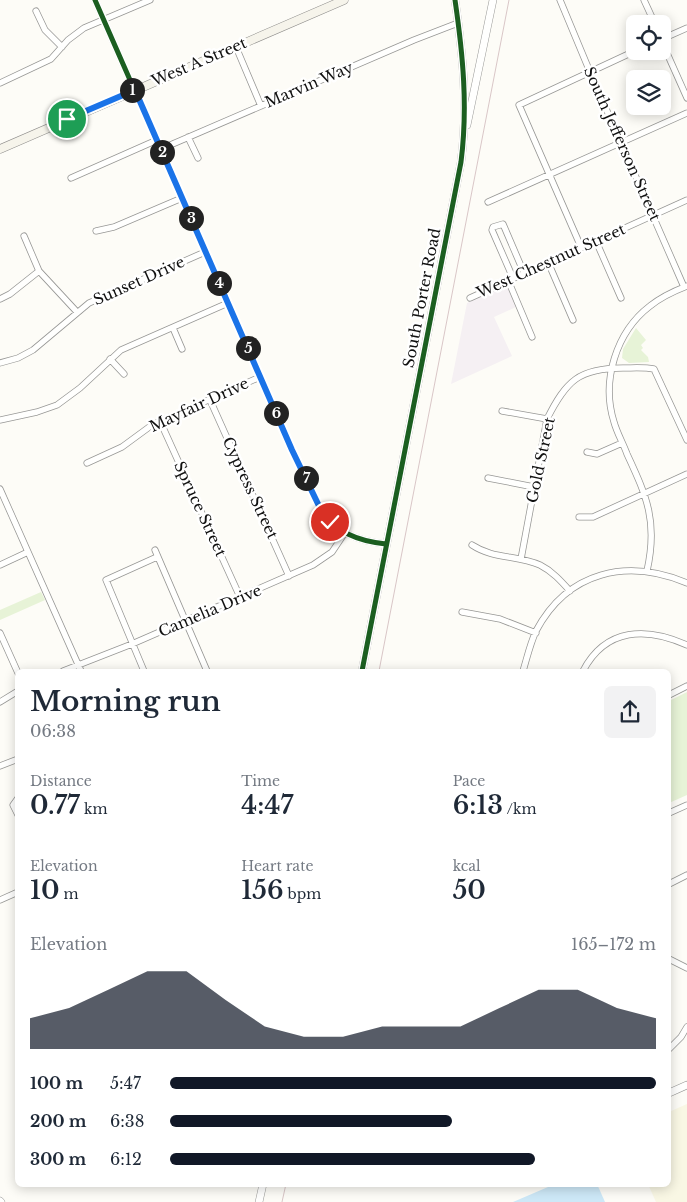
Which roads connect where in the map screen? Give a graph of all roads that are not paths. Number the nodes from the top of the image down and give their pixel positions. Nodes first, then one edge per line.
1 (95, 0) edge
2 (150, 0) edge
3 (344, 0) edge
4 (455, 0) edge
5 (492, 0) edge
6 (560, 0) edge
7 (644, 0) edge
8 (36, 11) dead end
9 (651, 15) edge
10 (104, 19) junction
11 (458, 23) junction
12 (687, 28) edge
13 (671, 36) edge
14 (236, 46) junction
15 (62, 47) junction
16 (626, 55) edge
17 (671, 60) edge
18 (590, 72) junction
19 (0, 83) edge
20 (135, 90) junction
21 (687, 98) edge
22 (261, 106) junction
23 (687, 113) edge
24 (464, 132) junction
25 (188, 137) junction
26 (157, 140) junction
27 (621, 142) junction
28 (0, 149) edge
29 (161, 149) junction
30 (198, 158) dead end
31 (549, 174) junction
32 (71, 178) dead end
33 (182, 198) junction
34 (687, 200) edge
35 (488, 202) dead end
36 (653, 215) junction
37 (96, 232) dead end
38 (24, 236) dead end
39 (596, 241) junction
40 (581, 247) junction
41 (205, 252) junction
42 (548, 262) junction
43 (39, 271) junction
44 (524, 273) junction
45 (510, 279) junction
46 (686, 286) edge
47 (470, 298) dead end
48 (621, 298) dead end
49 (0, 299) edge
50 (228, 303) junction
51 (77, 312) junction
52 (573, 320) dead end
53 (173, 328) junction
54 (532, 337) dead end
55 (182, 349) dead end
56 (110, 358) junction
57 (0, 363) edge
58 (612, 368) junction
59 (124, 374) dead end
60 (260, 377) junction
61 (210, 400) junction
62 (502, 410) dead end
63 (547, 419) junction
64 (0, 420) edge
65 (160, 421) junction
66 (687, 440) edge
67 (622, 442) junction
68 (587, 452) dead end
69 (87, 463) dead end
70 (687, 474) edge
71 (488, 478) dead end
72 (534, 487) junction
73 (0, 489) edge
74 (645, 494) junction
75 (579, 517) dead end
76 (344, 534) junction
77 (386, 544) junction
78 (472, 545) dead end
79 (28, 552) junction
80 (521, 559) junction
81 (0, 565) edge
82 (646, 571) junction
83 (289, 576) junction
84 (687, 583) edge
85 (570, 591) junction
86 (240, 597) junction
87 (462, 612) dead end
88 (186, 621) junction
89 (0, 633) edge
90 (536, 633) junction
91 (132, 644) junction
92 (687, 645) edge
93 (78, 665) junction
94 (16, 669) edge
95 (68, 669) edge
96 (79, 669) edge
97 (143, 669) edge
98 (206, 669) edge
99 (362, 669) edge
100 (524, 669) edge
101 (585, 669) edge
102 (687, 686) edge
103 (15, 694) edge
104 (671, 694) edge
105 (0, 702) edge
106 (15, 760) edge
107 (0, 766) edge
108 (687, 805) edge
109 (671, 812) edge
110 (687, 875) edge
111 (671, 883) edge
112 (15, 893) edge
113 (0, 900) edge
114 (671, 960) edge
115 (687, 968) edge
116 (687, 1027) edge
117 (671, 1047) edge
118 (687, 1085) edge
119 (671, 1092) edge
120 (262, 1187) edge
121 (259, 1202) edge

1 - 10 street
2 - 10 street
3 - 14 main road, West A Street
4 - 11 street, South Porter Road
5 - 24 street
6 - 18 street, South Jefferson Street
7 - 9 street
8 - 15 street
10 - 15 street
10 - 20 street
11 - 22 street, Marvin Way
11 - 24 street, South Porter Road
12 - 13 street
14 - 20 main road, West A Street
14 - 22 street
15 - 19 street
16 - 18 street
17 - 21 street
18 - 27 street, South Jefferson Street
18 - 31 street
20 - 26 street
20 - 28 main road, West A Street
22 - 25 street, Marvin Way
23 - 27 street
24 - 77 street, South Porter Road
25 - 29 street, Marvin Way
25 - 30 street
26 - 29 street
26 - 32 street
27 - 31 street
27 - 36 street, South Jefferson Street
29 - 33 street
31 - 35 street
31 - 40 street
33 - 37 street
33 - 41 street
34 - 36 street, West Chestnut Street
36 - 39 street, West Chestnut Street
36 - 46 street, South Jefferson Street
38 - 43 street
39 - 40 street, West Chestnut Street
39 - 48 street
40 - 42 street, West Chestnut Street
41 - 50 street
41 - 51 street, Sunset Drive
42 - 44 street, West Chestnut Street
42 - 52 street
43 - 49 street
43 - 51 street
44 - 45 street, West Chestnut Street
44 - 45 street
45 - 47 street, West Chestnut Street
45 - 54 street
46 - 58 street
50 - 53 street
50 - 60 street
51 - 57 street, Sunset Drive
53 - 55 street
53 - 56 street
56 - 59 street
56 - 64 street
58 - 63 street, Gold Street
58 - 66 street, Gold Street
58 - 67 street
60 - 61 street, Mayfair Drive
60 - 76 street
61 - 65 street, Mayfair Drive
61 - 83 street, Cypress Street
62 - 63 street
63 - 72 street, Gold Street
65 - 69 street, Mayfair Drive
65 - 86 street, Spruce Street
67 - 68 street
67 - 74 street
70 - 74 street
71 - 72 street
72 - 80 street, Gold Street
73 - 79 street
74 - 75 street
74 - 82 street
76 - 77 street
76 - 83 street, Camelia Drive
77 - 99 street, South Porter Road
78 - 80 street
79 - 81 street
79 - 93 street
80 - 85 street
82 - 84 street
82 - 85 street
83 - 86 street, Camelia Drive
85 - 90 street
86 - 88 street, Camelia Drive
87 - 90 street
88 - 91 street, Camelia Drive
88 - 91 street
88 - 98 street
89 - 94 street
90 - 100 street
91 - 93 street, Camelia Drive
91 - 97 street
92 - 101 street
93 - 95 street, Camelia Drive
93 - 96 street
102 - 104 street
103 - 105 street
106 - 107 street
108 - 109 street
110 - 111 street
112 - 113 street
114 - 115 street
116 - 117 street
118 - 119 street
120 - 121 street

